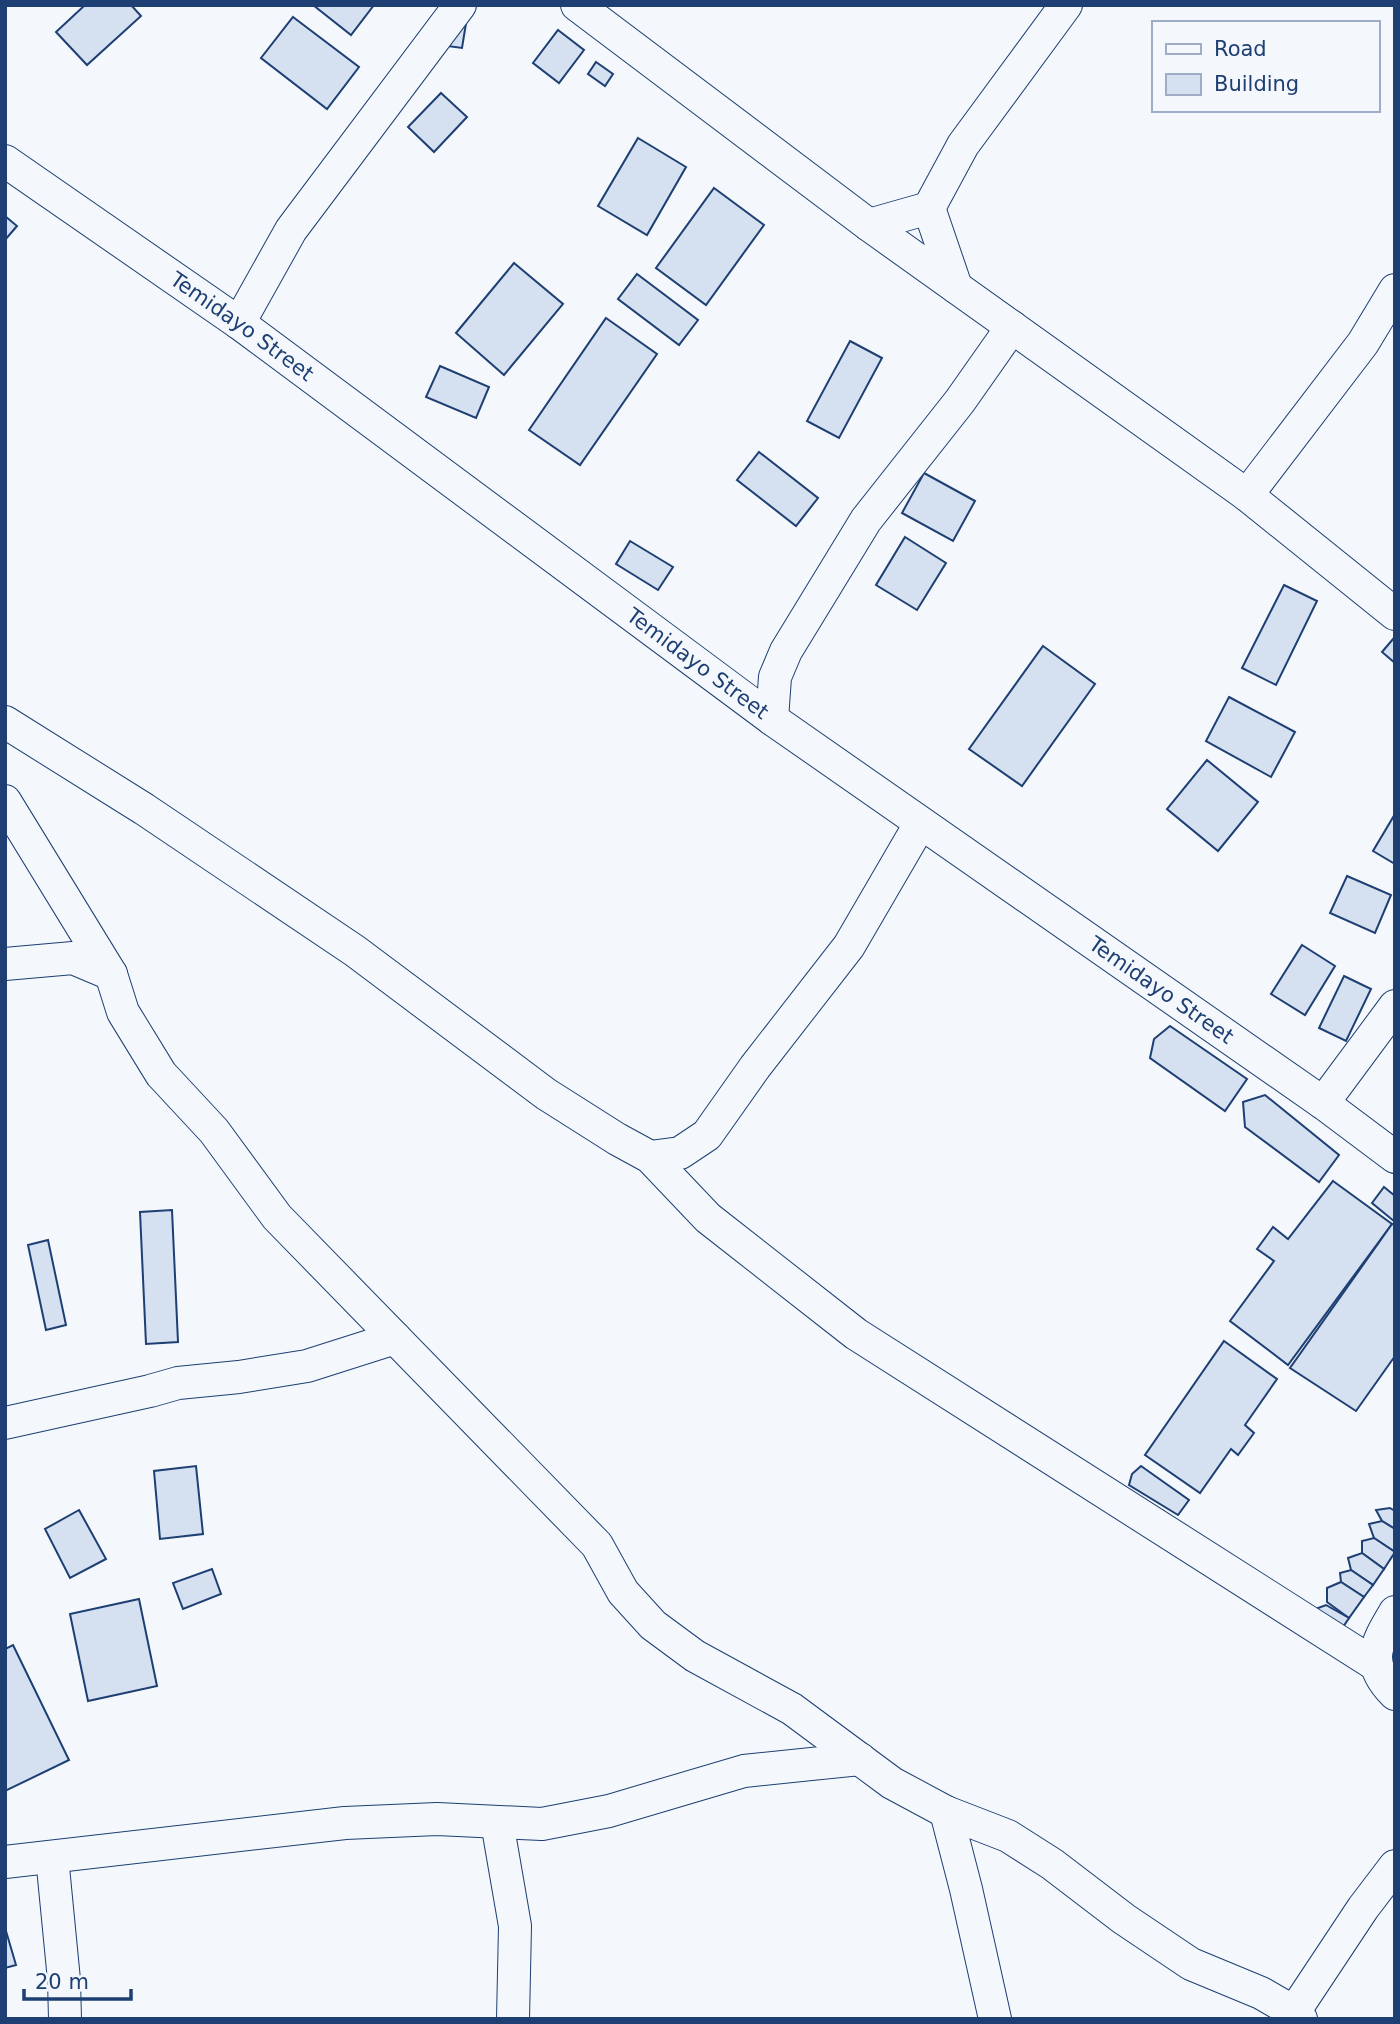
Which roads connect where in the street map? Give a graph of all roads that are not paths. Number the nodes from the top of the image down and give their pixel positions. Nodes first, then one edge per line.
1 (460, 5) edge
2 (577, 5) edge
3 (1066, 5) edge
4 (5, 162) edge
5 (929, 208) junction
6 (869, 225) junction
7 (956, 286) junction
8 (1395, 290) edge
9 (239, 323) junction
10 (1012, 327) junction
11 (1247, 495) junction
12 (1395, 614) edge
13 (772, 719) junction
14 (5, 722) edge
15 (5, 801) edge
16 (920, 824) junction
17 (5, 964) edge
18 (111, 974) junction
19 (1395, 1006) edge
20 (1324, 1103) junction
21 (650, 1157) junction
22 (1395, 1157) edge
23 (396, 1338) junction
24 (5, 1423) edge
25 (1395, 1612) edge
26 (1376, 1665) junction
27 (1395, 1694) edge
28 (860, 1759) junction
29 (946, 1812) junction
30 (497, 1822) junction
31 (52, 1857) junction
32 (5, 1862) edge
33 (1395, 1866) edge
34 (1298, 2016) edge
35 (65, 2019) edge
36 (513, 2019) edge
37 (995, 2019) edge

1 - 9 street
2 - 6 street
3 - 5 street
4 - 9 street, Temidayo Street
5 - 6 street
5 - 7 street
6 - 7 street
7 - 10 street
8 - 11 street
9 - 13 street, Temidayo Street
10 - 11 street
10 - 13 street
11 - 12 street
13 - 16 street, Temidayo Street
14 - 21 street
15 - 18 street
16 - 20 street, Temidayo Street
16 - 21 street
17 - 18 street
18 - 23 street
19 - 20 street
20 - 22 street, Temidayo Street
21 - 26 street
23 - 24 street
23 - 28 street
25 - 26 street
26 - 27 street
28 - 29 street
28 - 30 street
29 - 34 street
29 - 37 street
30 - 31 street
30 - 36 street
31 - 32 street
31 - 35 street
33 - 34 street

